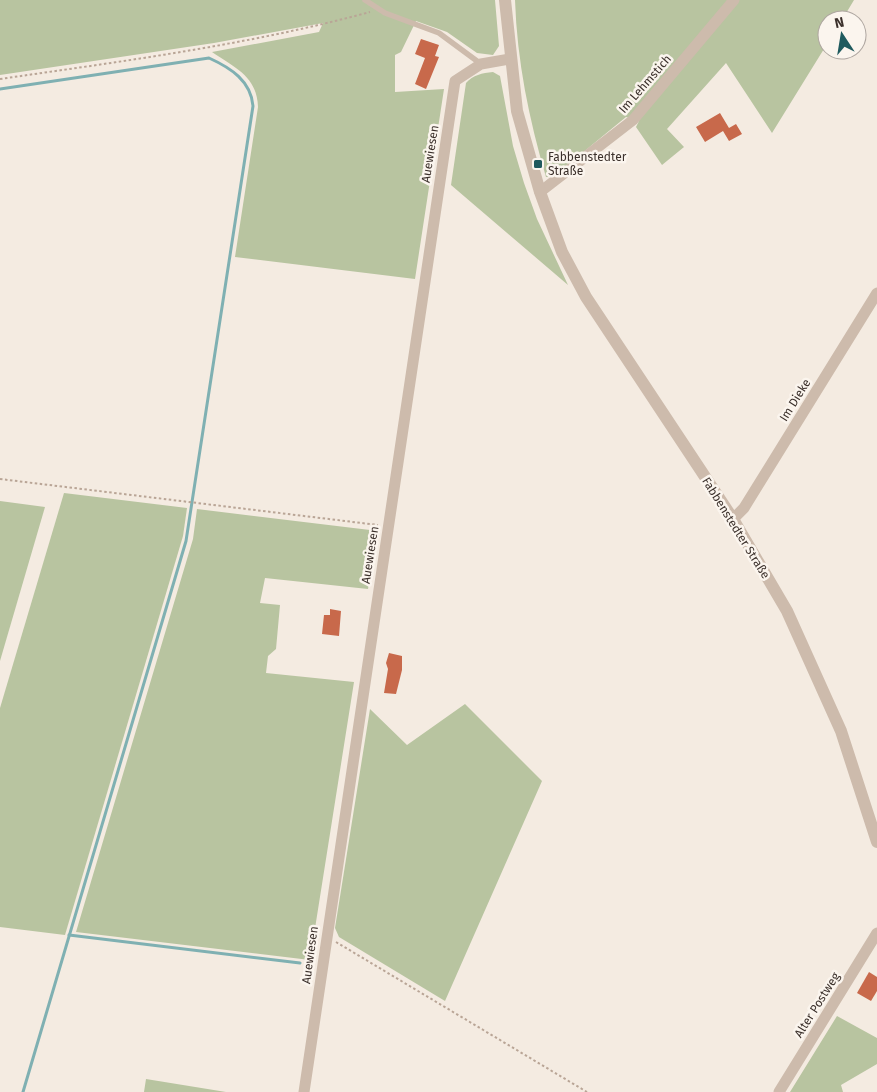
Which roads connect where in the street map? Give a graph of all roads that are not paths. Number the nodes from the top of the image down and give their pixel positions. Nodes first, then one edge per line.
1 (365, 0) edge
2 (505, 0) edge
3 (734, 0) edge
4 (510, 59) junction
5 (482, 64) junction
6 (540, 192) junction
7 (877, 293) edge
8 (733, 519) junction
9 (877, 842) edge
10 (877, 933) edge
11 (304, 1092) edge
12 (780, 1092) edge

1 - 5 lane
2 - 4 street, Fabbenstedter Straße
3 - 6 street, Im Lehmstich
4 - 5 street, Auewiesen
4 - 6 street, Fabbenstedter Straße
5 - 11 street, Auewiesen
6 - 8 street, Fabbenstedter Straße
7 - 8 street, Im Dieke
8 - 9 street, Fabbenstedter Straße
10 - 12 street, Alter Postweg

